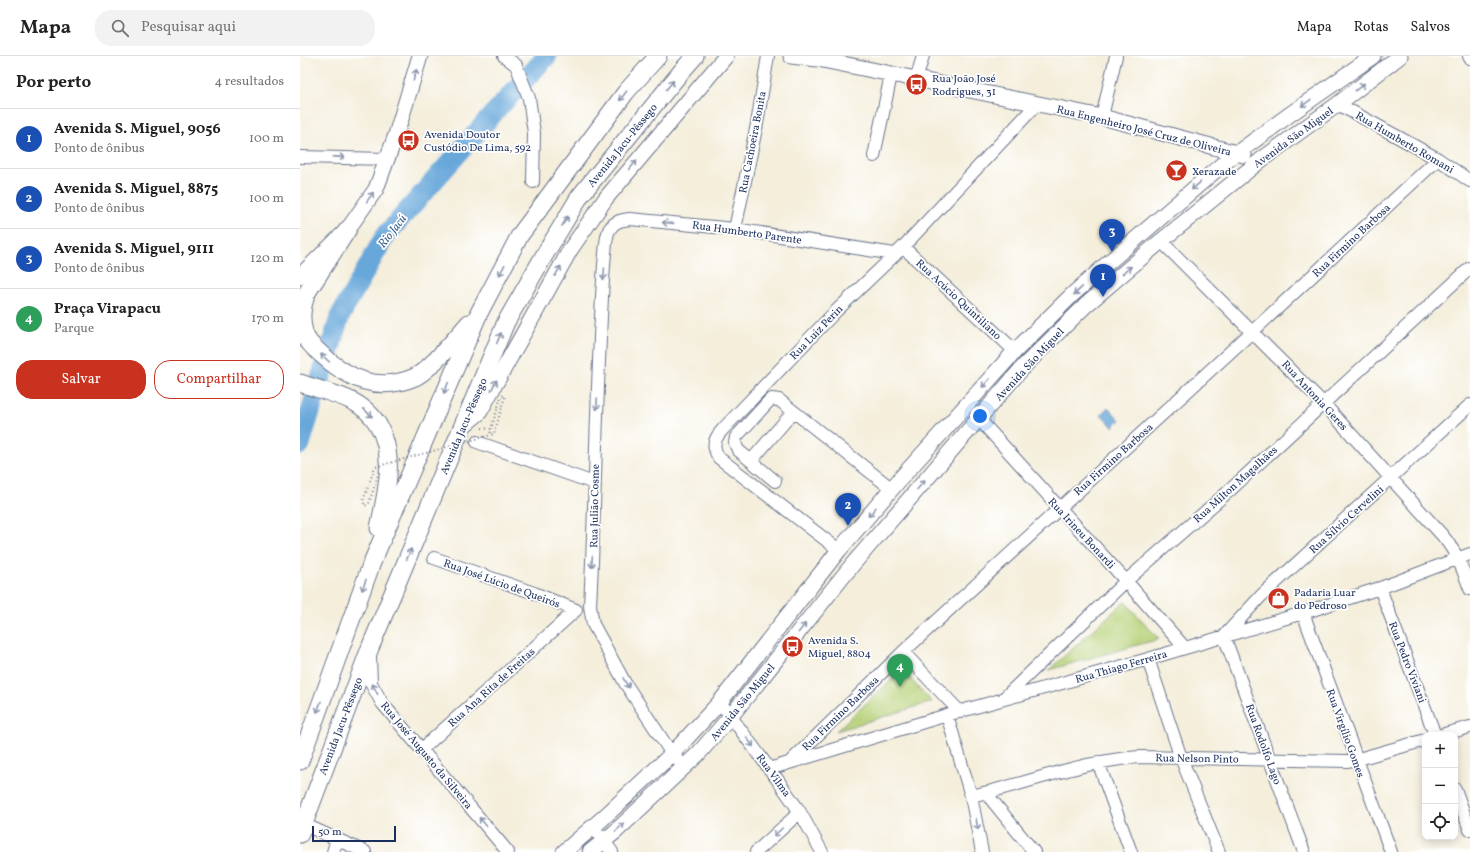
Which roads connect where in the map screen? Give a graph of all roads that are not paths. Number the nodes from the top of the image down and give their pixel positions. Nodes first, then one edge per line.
1 (420, 56) edge
2 (504, 56) edge
3 (658, 56) edge
4 (695, 56) edge
5 (726, 56) edge
6 (768, 56) edge
7 (792, 56) edge
8 (923, 56) edge
9 (1116, 56) edge
10 (1373, 56) edge
11 (1400, 56) edge
12 (815, 57) edge
13 (891, 75) junction
14 (916, 80) junction
15 (1037, 104) junction
16 (1338, 104) junction
17 (1102, 117) junction
18 (1237, 153) junction
19 (874, 156) dead end
20 (300, 157) edge
21 (388, 159) junction
22 (1438, 159) junction
23 (1261, 160) junction
24 (1470, 181) edge
25 (533, 182) dead end
26 (348, 229) junction
27 (735, 229) junction
28 (607, 236) joint
29 (1161, 241) junction
30 (898, 250) junction
31 (1470, 268) edge
32 (300, 276) edge
33 (479, 312) junction
34 (1253, 331) junction
35 (1015, 351) junction
36 (300, 383) edge
37 (1323, 403) junction
38 (1470, 404) edge
39 (794, 412) junction
40 (979, 418) junction
41 (462, 426) junction
42 (477, 442) dead end
43 (751, 461) junction
44 (1391, 478) junction
45 (775, 481) dead end
46 (594, 483) junction
47 (892, 489) junction
48 (1059, 508) junction
49 (839, 550) junction
50 (1464, 556) edge
51 (434, 558) dead end
52 (371, 565) junction
53 (1126, 580) junction
54 (1380, 588) junction
55 (1470, 589) edge
56 (576, 610) junction
57 (1303, 613) junction
58 (590, 615) junction
59 (562, 623) joint
60 (1224, 636) junction
61 (370, 648) junction
62 (1185, 648) junction
63 (904, 652) junction
64 (1148, 659) junction
65 (1001, 700) junction
66 (720, 702) junction
67 (960, 712) junction
68 (947, 715) junction
69 (731, 716) junction
70 (1470, 727) edge
71 (1434, 732) edge
72 (1452, 732) edge
73 (1422, 741) edge
74 (420, 750) junction
75 (672, 754) junction
76 (1181, 758) junction
77 (1270, 758) junction
78 (1356, 760) junction
79 (300, 761) edge
80 (790, 762) junction
81 (1098, 762) junction
82 (685, 767) junction
83 (769, 769) junction
84 (986, 793) junction
85 (971, 796) junction
86 (1458, 797) edge
87 (800, 812) junction
88 (593, 827) junction
89 (302, 829) edge
90 (1470, 830) edge
91 (812, 836) junction
92 (337, 839) junction
93 (609, 846) edge
94 (333, 852) edge
95 (365, 852) edge
96 (508, 852) edge
97 (564, 852) edge
98 (590, 852) edge
99 (756, 852) edge
100 (811, 852) edge
101 (822, 852) edge
102 (982, 852) edge
103 (1034, 852) edge
104 (1131, 852) edge
105 (1219, 852) edge
106 (1304, 852) edge
107 (1391, 852) edge

21 -> 1 main road
2 - 25 street
3 -> 33 highway
41 -> 4 highway, Avenida Jacu-Pêssego
41 -> 5 main road
6 - 27 street, Rua Cachoeira Bonita
7 - 12 main road, Rua Engenheiro José Cruz de Oliveira
8 - 14 street
9 - 17 street
10 -> 18 main road, Avenida São Miguel
16 -> 11 main road, Avenida São Miguel
12 - 13 main road, Rua Engenheiro José Cruz de Oliveira
13 - 14 main road, Rua Engenheiro José Cruz de Oliveira
13 - 19 street
14 - 15 main road, Rua Engenheiro José Cruz de Oliveira
15 - 17 main road, Rua Engenheiro José Cruz de Oliveira
15 - 30 street, Rua Luiz Perin
16 - 22 street, Rua Humberto Romani
16 - 23 main road, Avenida São Miguel
17 - 18 main road, Rua Engenheiro José Cruz de Oliveira
18 - 23 main road, Rua Engenheiro José Cruz de Oliveira
18 -> 35 main road, Avenida São Miguel
20 -> 21 street
26 -> 21 main road
22 - 24 street, Rua Humberto Romani
22 - 34 street, Rua Firmino Barbosa
23 - 29 main road, Avenida São Miguel
26 - 32 main road
33 -> 26 highway
27 -> 28 street, Rua Humberto Parente
27 - 30 street, Rua Humberto Parente
28 -> 46 street, Rua Julião Cosme
29 - 34 street, Rua Antonia Geres
40 -> 29 main road, Avenida São Miguel
30 - 35 street, Rua Acúcio Quintiliano
30 - 49 street, Rua Luiz Perin
31 - 37 street, Rua Milton Magalhães
33 -> 52 highway
34 - 37 street, Rua Antonia Geres
34 - 48 street, Rua Firmino Barbosa
35 -> 47 main road, Avenida São Miguel
36 -> 52 highway
37 - 44 street, Rua Antonia Geres
37 - 53 street, Rua Milton Magalhães
38 - 44 street, Rua Sílvio Cervelini
39 - 43 street
39 - 43 street
39 - 47 street
40 - 48 street, Rua Irineu Bonardi
69 -> 40 main road, Avenida São Miguel
61 -> 41 highway, Avenida Jacu-Pêssego
42 - 46 street
43 - 45 street
44 - 50 street, Rua Antonia Geres
44 - 60 street, Rua Sílvio Cervelini
46 -> 58 street, Rua Julião Cosme
47 -> 49 main road, Avenida São Miguel
48 - 53 street, Rua Irineu Bonardi
48 - 63 street, Rua Firmino Barbosa
49 - 66 main road, Avenida São Miguel
50 - 54 street, Rua Thiago Ferreira
50 - 55 street, Rua Antonia Geres
51 - 56 street, Rua José Lúcio de Queirós
52 -> 79 highway
53 - 62 street, Rua Irineu Bonardi
53 - 65 street, Rua Milton Magalhães
54 - 57 street, Rua Thiago Ferreira
54 - 71 street, Rua Pedro Viviani
56 - 58 street
56 - 59 street, Rua José Lúcio de Queirós
57 - 60 street, Rua Thiago Ferreira
57 - 78 street, Rua Virgílio Gomes
58 -> 75 street, Rua Julião Cosme
59 - 74 street, Rua Ana Rita de Freitas
60 - 62 street, Rua Thiago Ferreira
60 - 77 street, Rua Rodolfo Lago
74 -> 61 street, Rua José Augusto da Silveira
61 - 89 highway, Avenida Jacu-Pêssego
62 - 64 street, Rua Thiago Ferreira
63 - 67 street
63 - 80 street, Rua Firmino Barbosa
64 - 65 street, Rua Thiago Ferreira
64 - 76 street
65 - 67 street, Rua Thiago Ferreira
66 - 69 street, Rua Vilma
66 - 75 main road, Avenida São Miguel
67 - 68 street, Rua Thiago Ferreira
68 - 80 street, Rua Thiago Ferreira
68 - 85 street
69 - 82 main road, Avenida São Miguel
69 -> 83 street, Rua Vilma
70 - 72 street
73 - 78 street, Rua Nelson Pinto
96 -> 74 street, Rua José Augusto da Silveira
75 - 82 street
75 - 88 main road, Avenida São Miguel
76 - 77 street, Rua Nelson Pinto
76 - 81 street, Rua Nelson Pinto
76 - 105 street
77 - 78 street, Rua Nelson Pinto
77 - 106 street, Rua Rodolfo Lago
78 - 107 street, Rua Virgílio Gomes
80 - 83 street, Rua Thiago Ferreira
81 - 84 street, Rua Nelson Pinto
81 - 104 street
93 -> 82 main road, Avenida São Miguel
83 - 87 street, Rua Vilma
84 - 85 street, Rua Nelson Pinto
84 - 103 street
85 -> 102 street
86 - 90 street
87 - 91 street, Rua Vilma
87 -> 99 street
88 - 93 street
88 - 97 main road, Avenida São Miguel
89 - 92 street
91 - 100 street
91 - 101 street, Rua Vilma
92 - 94 street
92 - 95 street
93 - 98 main road, Avenida São Miguel

